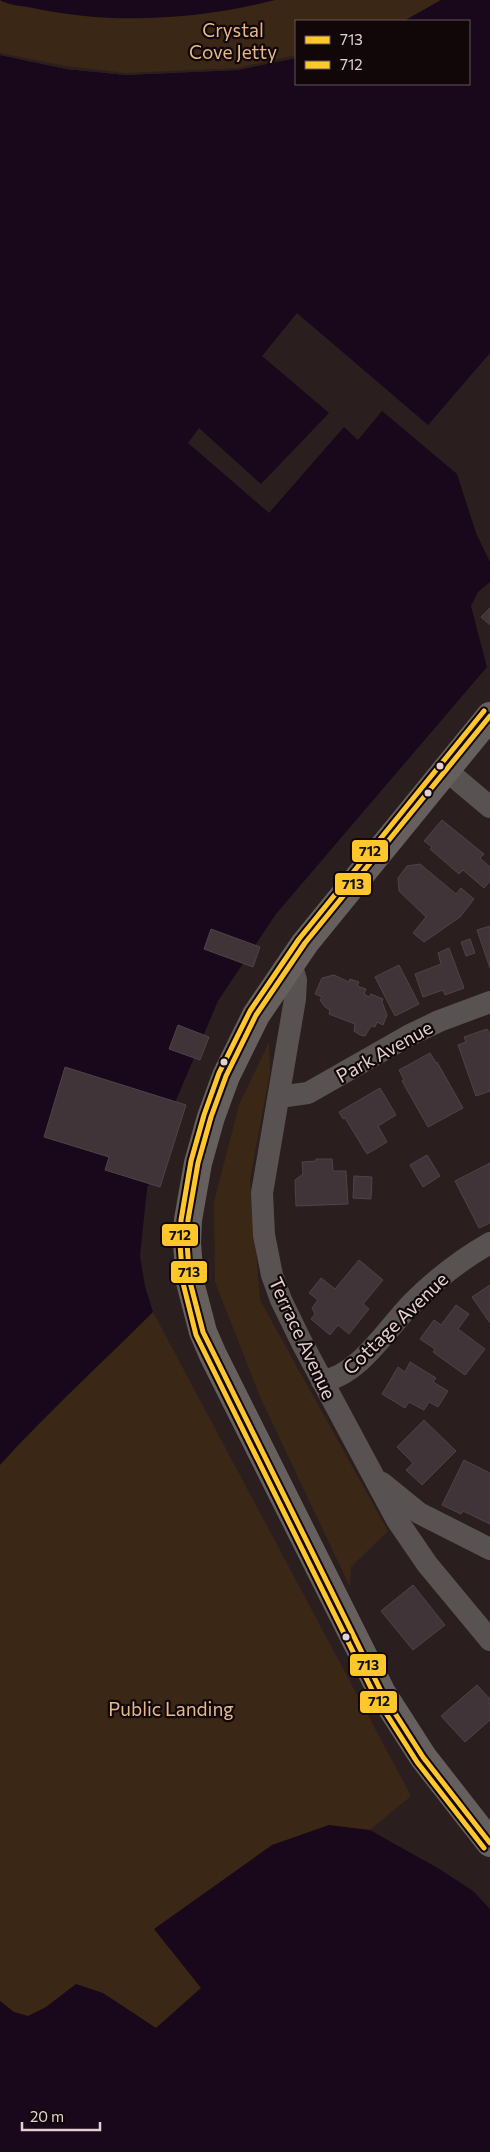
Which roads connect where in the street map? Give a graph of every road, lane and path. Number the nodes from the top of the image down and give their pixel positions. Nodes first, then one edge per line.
1 (490, 716) edge
2 (446, 770) junction
3 (490, 807) edge
4 (291, 963) junction
5 (490, 1002) edge
6 (279, 1097) junction
7 (490, 1243) edge
8 (322, 1381) junction
9 (367, 1466) junction
10 (490, 1549) edge
11 (490, 1640) edge
12 (490, 1843) edge

1 - 2 main road
2 - 3 street
2 - 4 main road
4 - 6 street, Terrace Avenue
4 - 12 main road
5 - 6 street, Park Avenue
6 - 8 street, Terrace Avenue
7 - 8 street, Cottage Avenue
8 - 9 street, Terrace Avenue
9 - 10 street
9 - 11 street, Terrace Avenue

